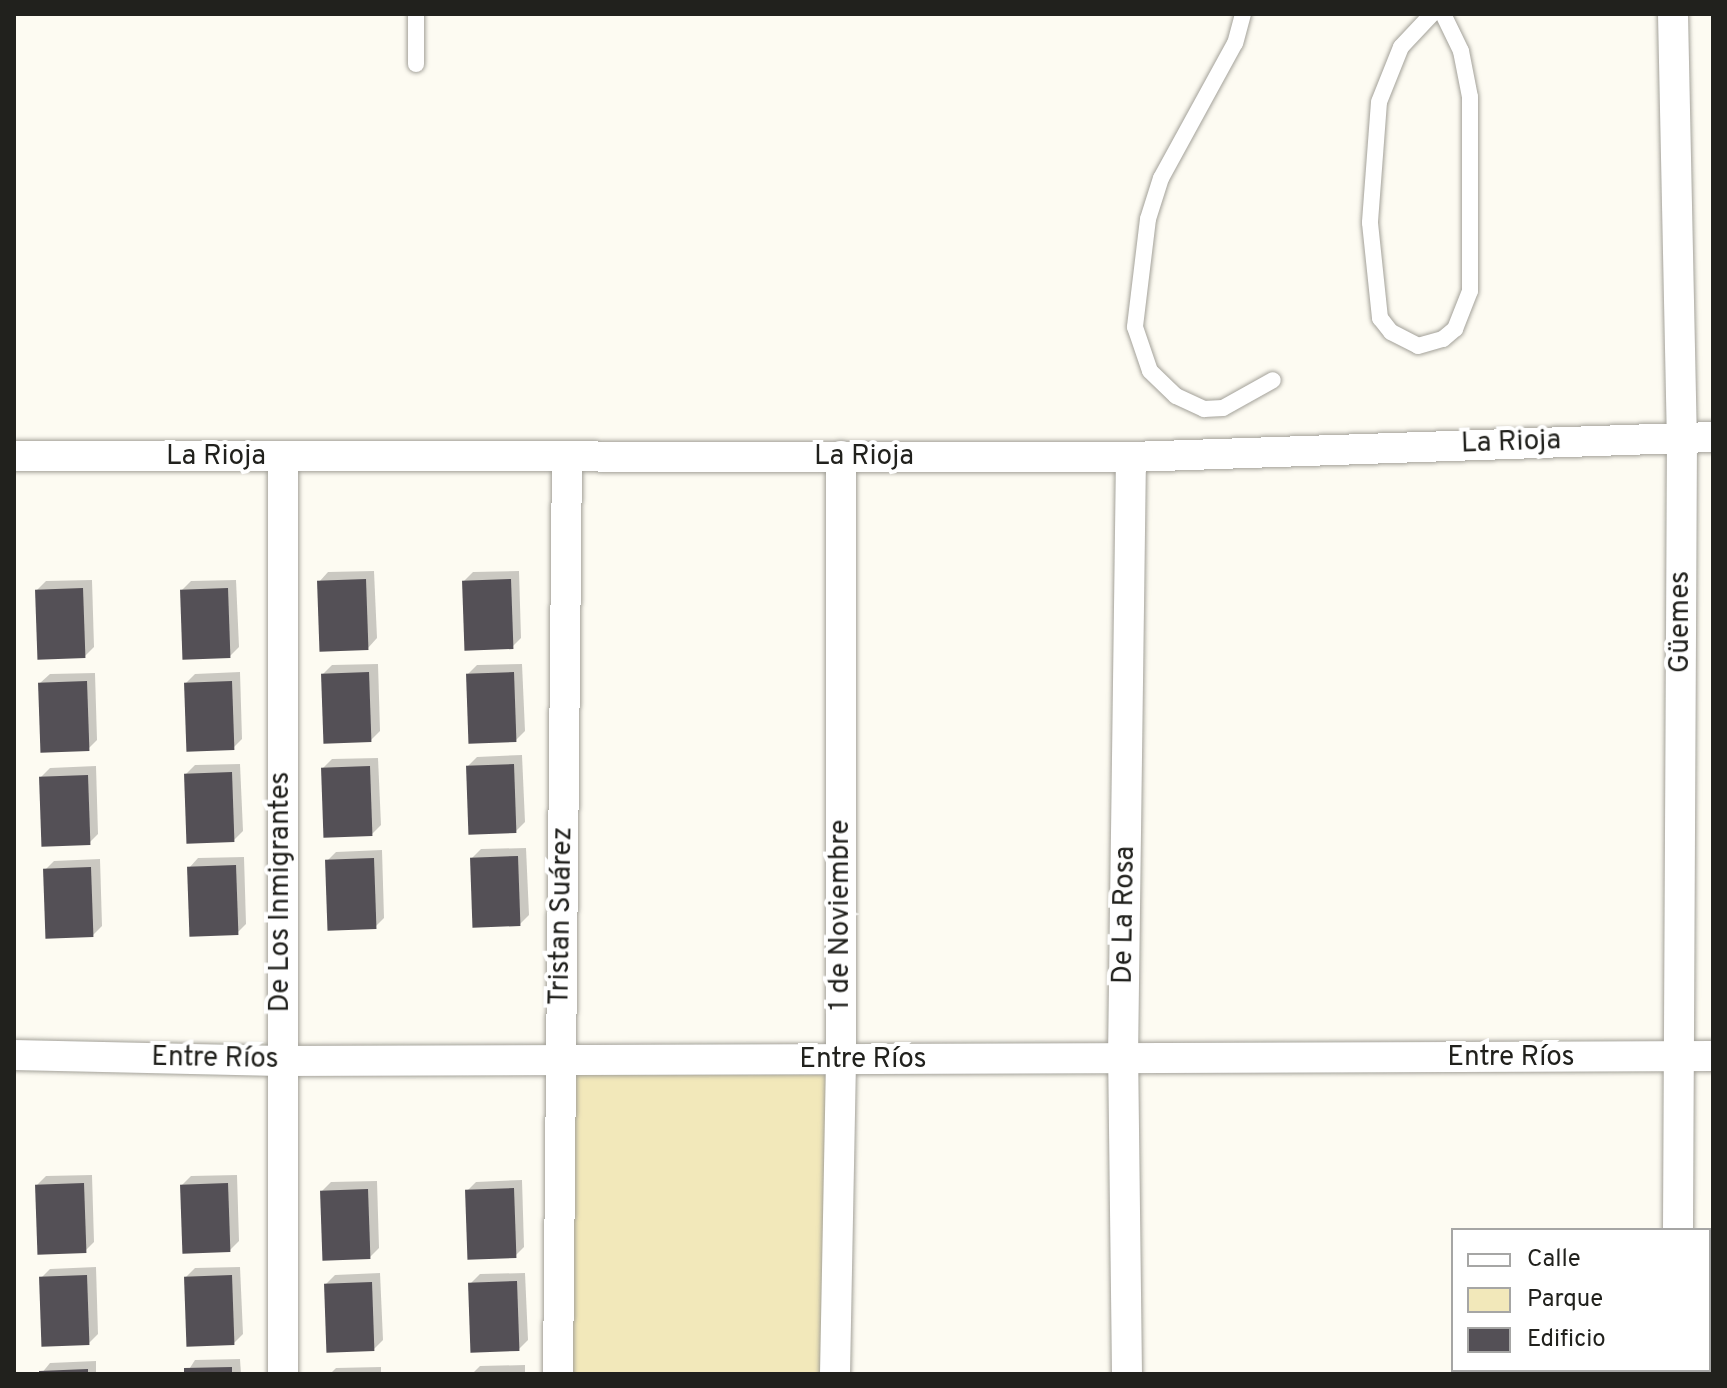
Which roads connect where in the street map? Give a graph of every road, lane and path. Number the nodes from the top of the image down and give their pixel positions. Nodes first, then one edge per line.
1 (416, 14) edge
2 (1243, 14) edge
3 (1432, 14) edge
4 (1443, 14) edge
5 (1673, 14) edge
6 (416, 64) dead end
7 (1273, 380) dead end
8 (1682, 437) junction
9 (1713, 437) edge
10 (14, 456) edge
11 (841, 456) junction
12 (283, 457) junction
13 (1131, 457) junction
14 (567, 458) junction
15 (14, 1055) edge
16 (1713, 1056) edge
17 (1680, 1057) junction
18 (1123, 1059) junction
19 (560, 1060) junction
20 (841, 1060) junction
21 (280, 1061) junction
22 (1678, 1228) edge
23 (283, 1374) edge
24 (558, 1374) edge
25 (835, 1374) edge
26 (1127, 1374) edge

1 - 6 lane
2 - 7 lane
3 - 4 lane
5 - 8 street, Güemes
8 - 9 street, La Rioja
8 - 13 street, La Rioja
8 - 17 street, Güemes
10 - 12 street, La Rioja
11 - 13 street, La Rioja
11 - 14 street, La Rioja
11 - 20 street, 1 de Noviembre
12 - 14 street, La Rioja
12 - 21 street, De Los Inmigrantes
13 - 18 street, De La Rosa
14 - 19 street, Tristan Suárez
15 - 21 street, Entre Ríos
16 - 17 street, Entre Ríos
17 - 18 street, Entre Ríos
17 - 22 street, Güemes
18 - 20 street, Entre Ríos
18 - 26 street, De La Rosa
19 - 20 street, Entre Ríos
19 - 21 street, Entre Ríos
19 - 24 street, Tristan Suárez
20 - 25 street, 1 de Noviembre
21 - 23 street, De Los Inmigrantes

